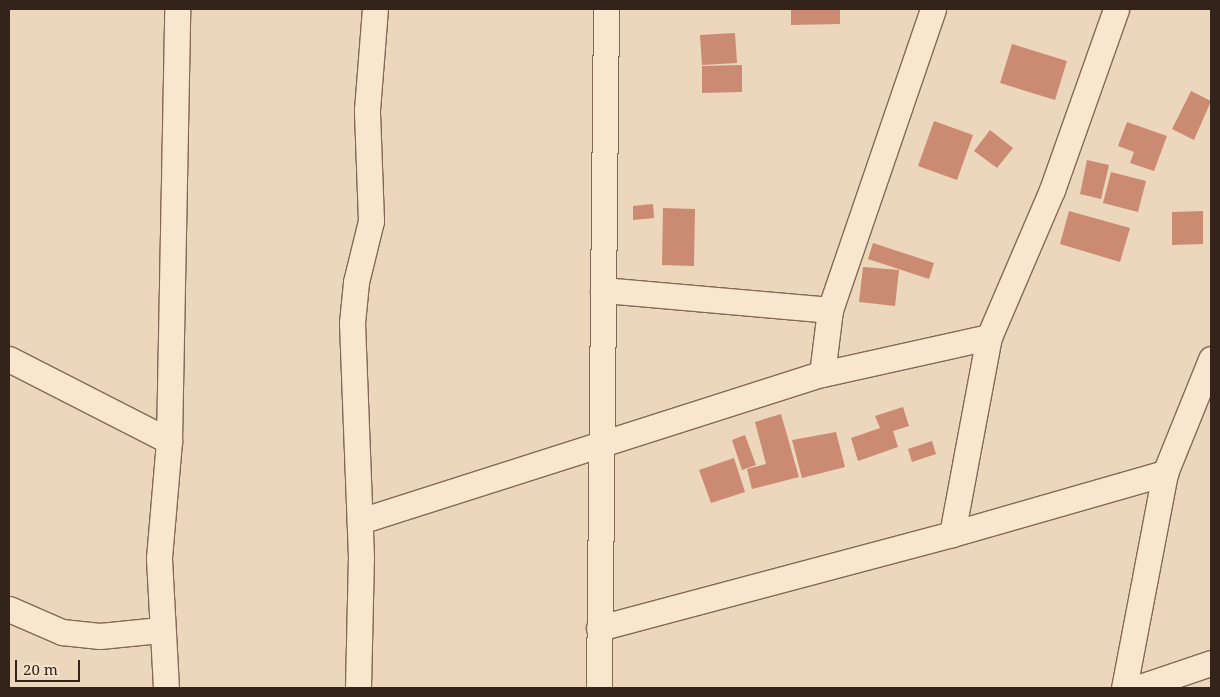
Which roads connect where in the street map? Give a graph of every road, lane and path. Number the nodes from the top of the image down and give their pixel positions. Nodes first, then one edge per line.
1 (176, 9) edge
2 (374, 9) edge
3 (606, 9) edge
4 (933, 9) edge
5 (1116, 9) edge
6 (602, 290) junction
7 (830, 310) junction
8 (989, 337) junction
9 (9, 359) edge
10 (1211, 359) edge
11 (822, 374) junction
12 (168, 441) junction
13 (601, 444) junction
14 (1166, 473) junction
15 (360, 521) junction
16 (952, 534) junction
17 (9, 610) edge
18 (600, 628) junction
19 (160, 630) junction
20 (1211, 663) edge
21 (166, 688) edge
22 (358, 688) edge
23 (599, 688) edge
24 (1124, 688) edge
25 (1136, 688) edge

1 - 12 street
2 - 15 street
3 - 6 street
4 - 7 street
5 - 8 street
6 - 7 street
6 - 13 street
7 - 11 street
8 - 11 street
8 - 16 street
9 - 12 street
10 - 14 street
11 - 13 street
12 - 19 street
13 - 15 street
13 - 18 street
14 - 16 street
14 - 24 street
15 - 22 street
16 - 18 street
17 - 19 street
18 - 23 street
19 - 21 street
20 - 25 street

